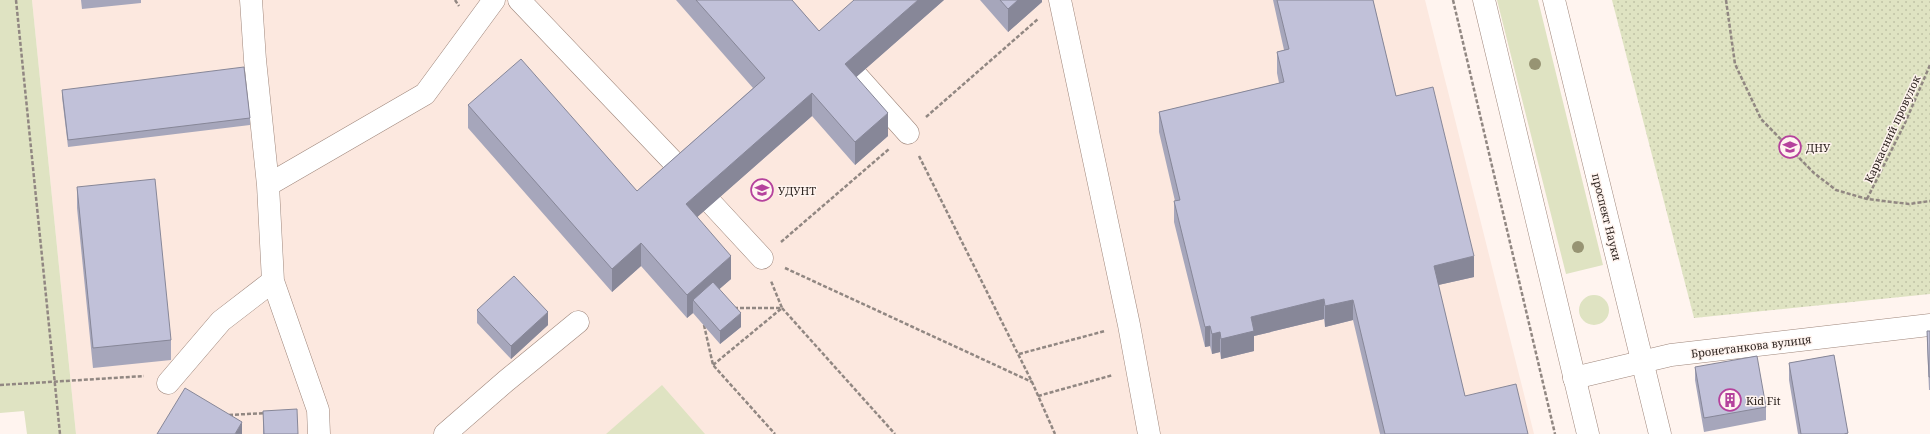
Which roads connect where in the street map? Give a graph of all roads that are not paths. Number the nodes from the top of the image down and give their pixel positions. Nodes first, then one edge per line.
1 (251, 0) edge
2 (494, 0) edge
3 (520, 0) edge
4 (1060, 0) edge
5 (1484, 0) edge
6 (1554, 0) edge
7 (857, 76) edge
8 (908, 133) road end
9 (684, 173) edge
10 (268, 185) junction
11 (712, 204) edge
12 (762, 258) road end
13 (273, 281) junction
14 (578, 322) dead end
15 (1930, 326) edge
16 (1642, 361) junction
17 (1574, 378) junction
18 (168, 383) road end
19 (319, 434) edge
20 (445, 434) edge
21 (1149, 434) edge
22 (1588, 434) edge
23 (1660, 434) edge

1 - 10 main road
2 - 10 main road
3 - 9 main road
4 - 21 main road
5 - 17 main road
6 - 16 main road, проспект Науки
7 - 8 main road
10 - 13 main road
11 - 12 main road
13 - 18 main road
13 - 19 main road
14 - 20 main road
15 - 16 main road, Бронетанкова вулиця
16 - 17 main road, Бронетанкова вулиця
16 - 23 main road, проспект Науки
17 - 22 main road

